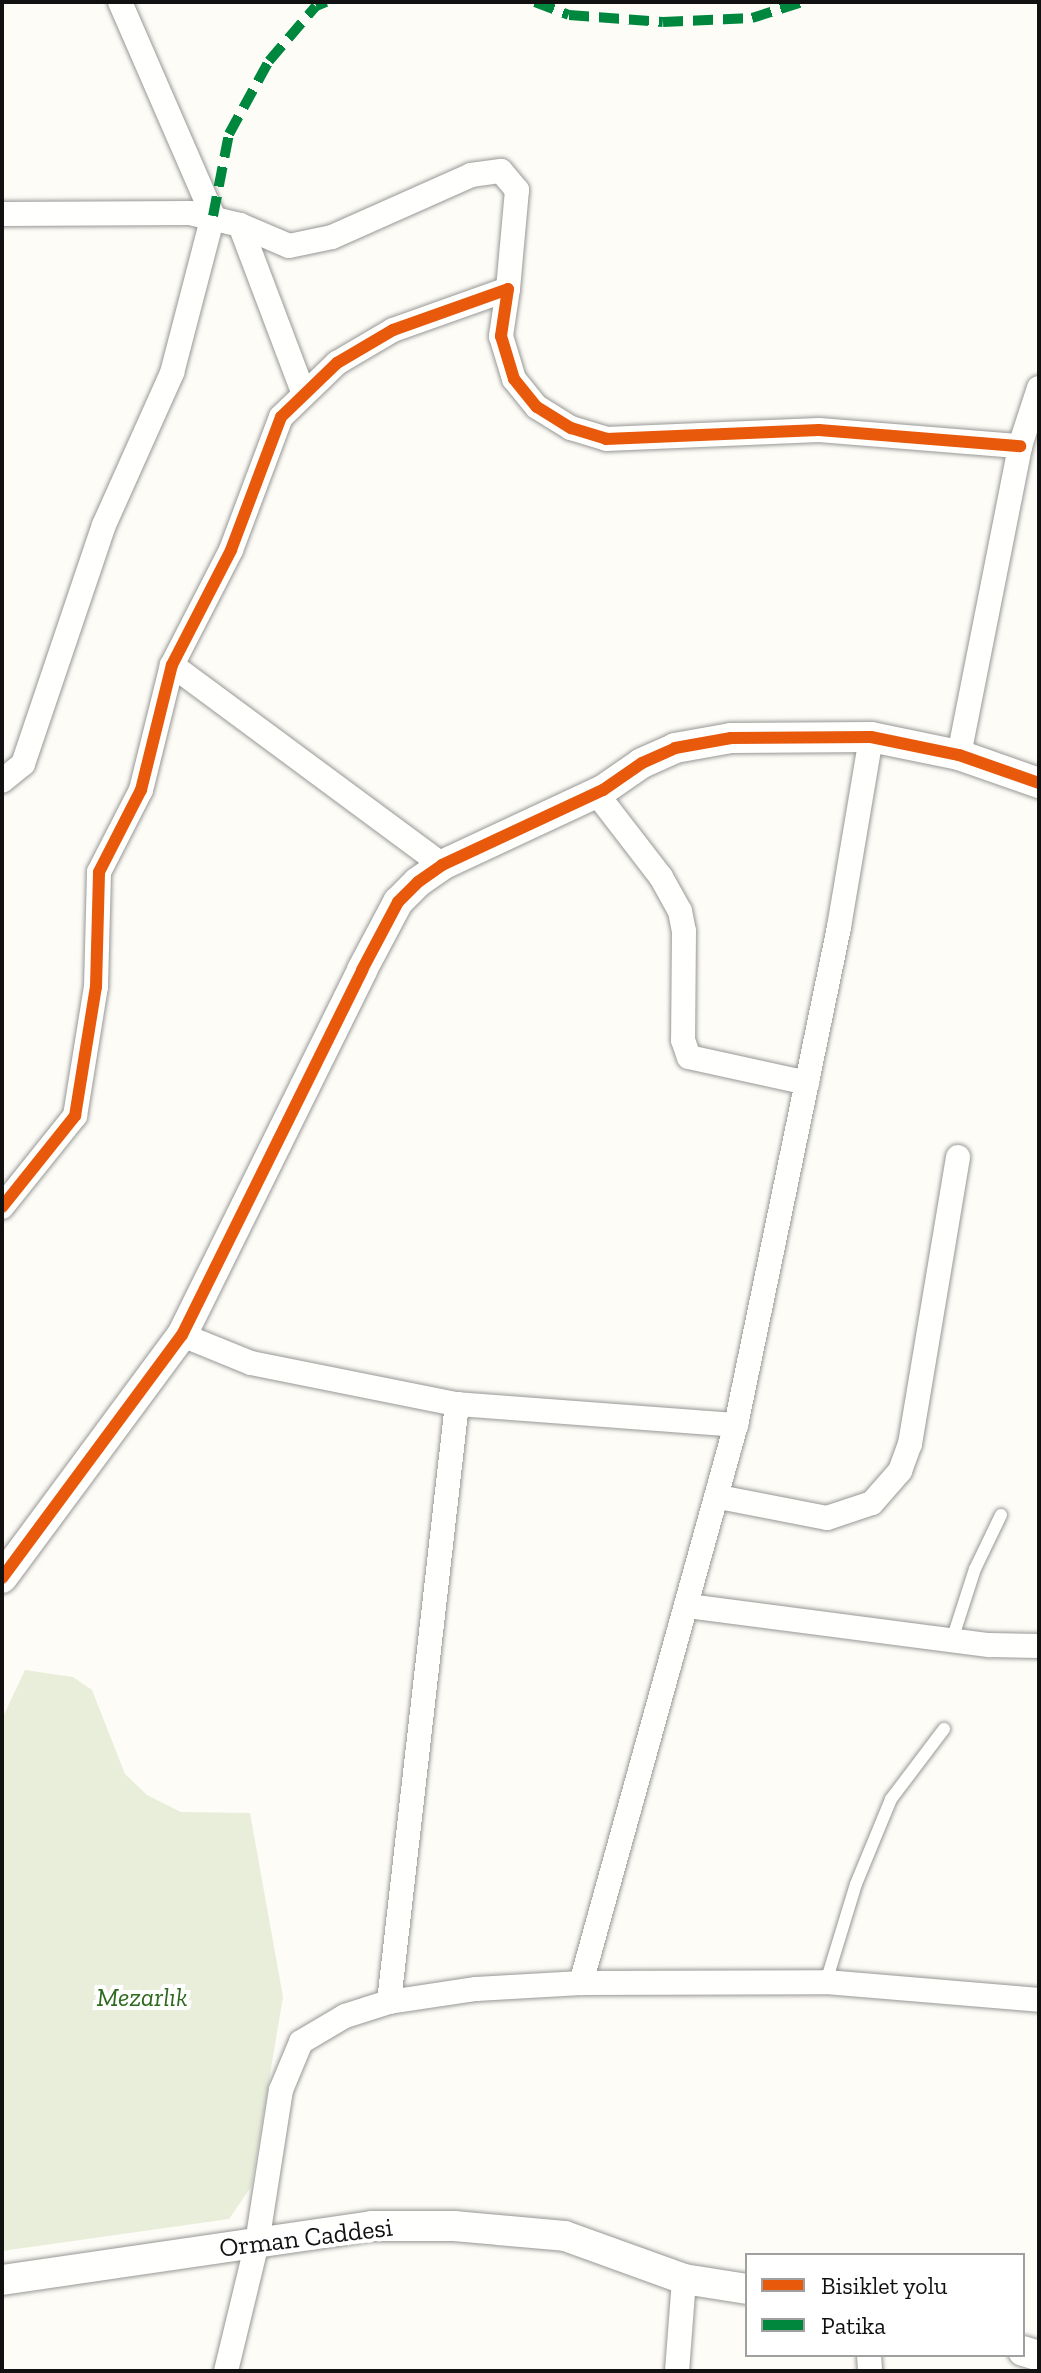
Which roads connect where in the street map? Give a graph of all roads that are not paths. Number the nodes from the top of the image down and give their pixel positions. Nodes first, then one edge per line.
1 (120, 2) edge
2 (2, 214) edge
3 (213, 216) junction
4 (240, 225) junction
5 (508, 289) junction
6 (1039, 388) edge
7 (303, 392) junction
8 (1020, 446) junction
9 (172, 665) junction
10 (871, 737) junction
11 (959, 755) junction
12 (2, 781) edge
13 (1039, 783) edge
14 (597, 794) junction
15 (442, 865) junction
16 (807, 1083) junction
17 (958, 1157) dead end
18 (2, 1207) edge
19 (182, 1335) junction
20 (457, 1404) junction
21 (736, 1425) junction
22 (719, 1497) junction
23 (1001, 1515) dead end
24 (2, 1578) edge
25 (688, 1606) junction
26 (952, 1640) junction
27 (1039, 1646) edge
28 (944, 1729) dead end
29 (826, 1982) junction
30 (581, 1983) junction
31 (1039, 2000) edge
32 (389, 2002) junction
33 (257, 2243) junction
34 (684, 2279) junction
35 (2, 2280) edge
36 (745, 2289) edge
37 (226, 2371) edge
38 (677, 2371) edge

1 - 3 street
2 - 3 street
3 - 4 street
3 - 12 street
4 - 5 street
4 - 7 street
5 - 7 street
5 - 8 street
6 - 8 street
7 - 9 street
8 - 11 street
9 - 15 street
9 - 18 street
10 - 11 street
10 - 14 street
10 - 16 street
11 - 13 street
14 - 15 street
14 - 16 street
15 - 19 street
16 - 21 street
17 - 22 street
19 - 20 street
19 - 24 street
20 - 21 street
20 - 32 street
21 - 22 street
22 - 25 street
23 - 26 lane
25 - 26 street
25 - 30 street
26 - 27 street
28 - 29 lane
29 - 30 street
29 - 31 street
30 - 32 street
32 - 33 street
33 - 34 street, Orman Caddesi
33 - 35 street, Orman Caddesi
33 - 37 street
34 - 36 street, Orman Caddesi
34 - 38 street

